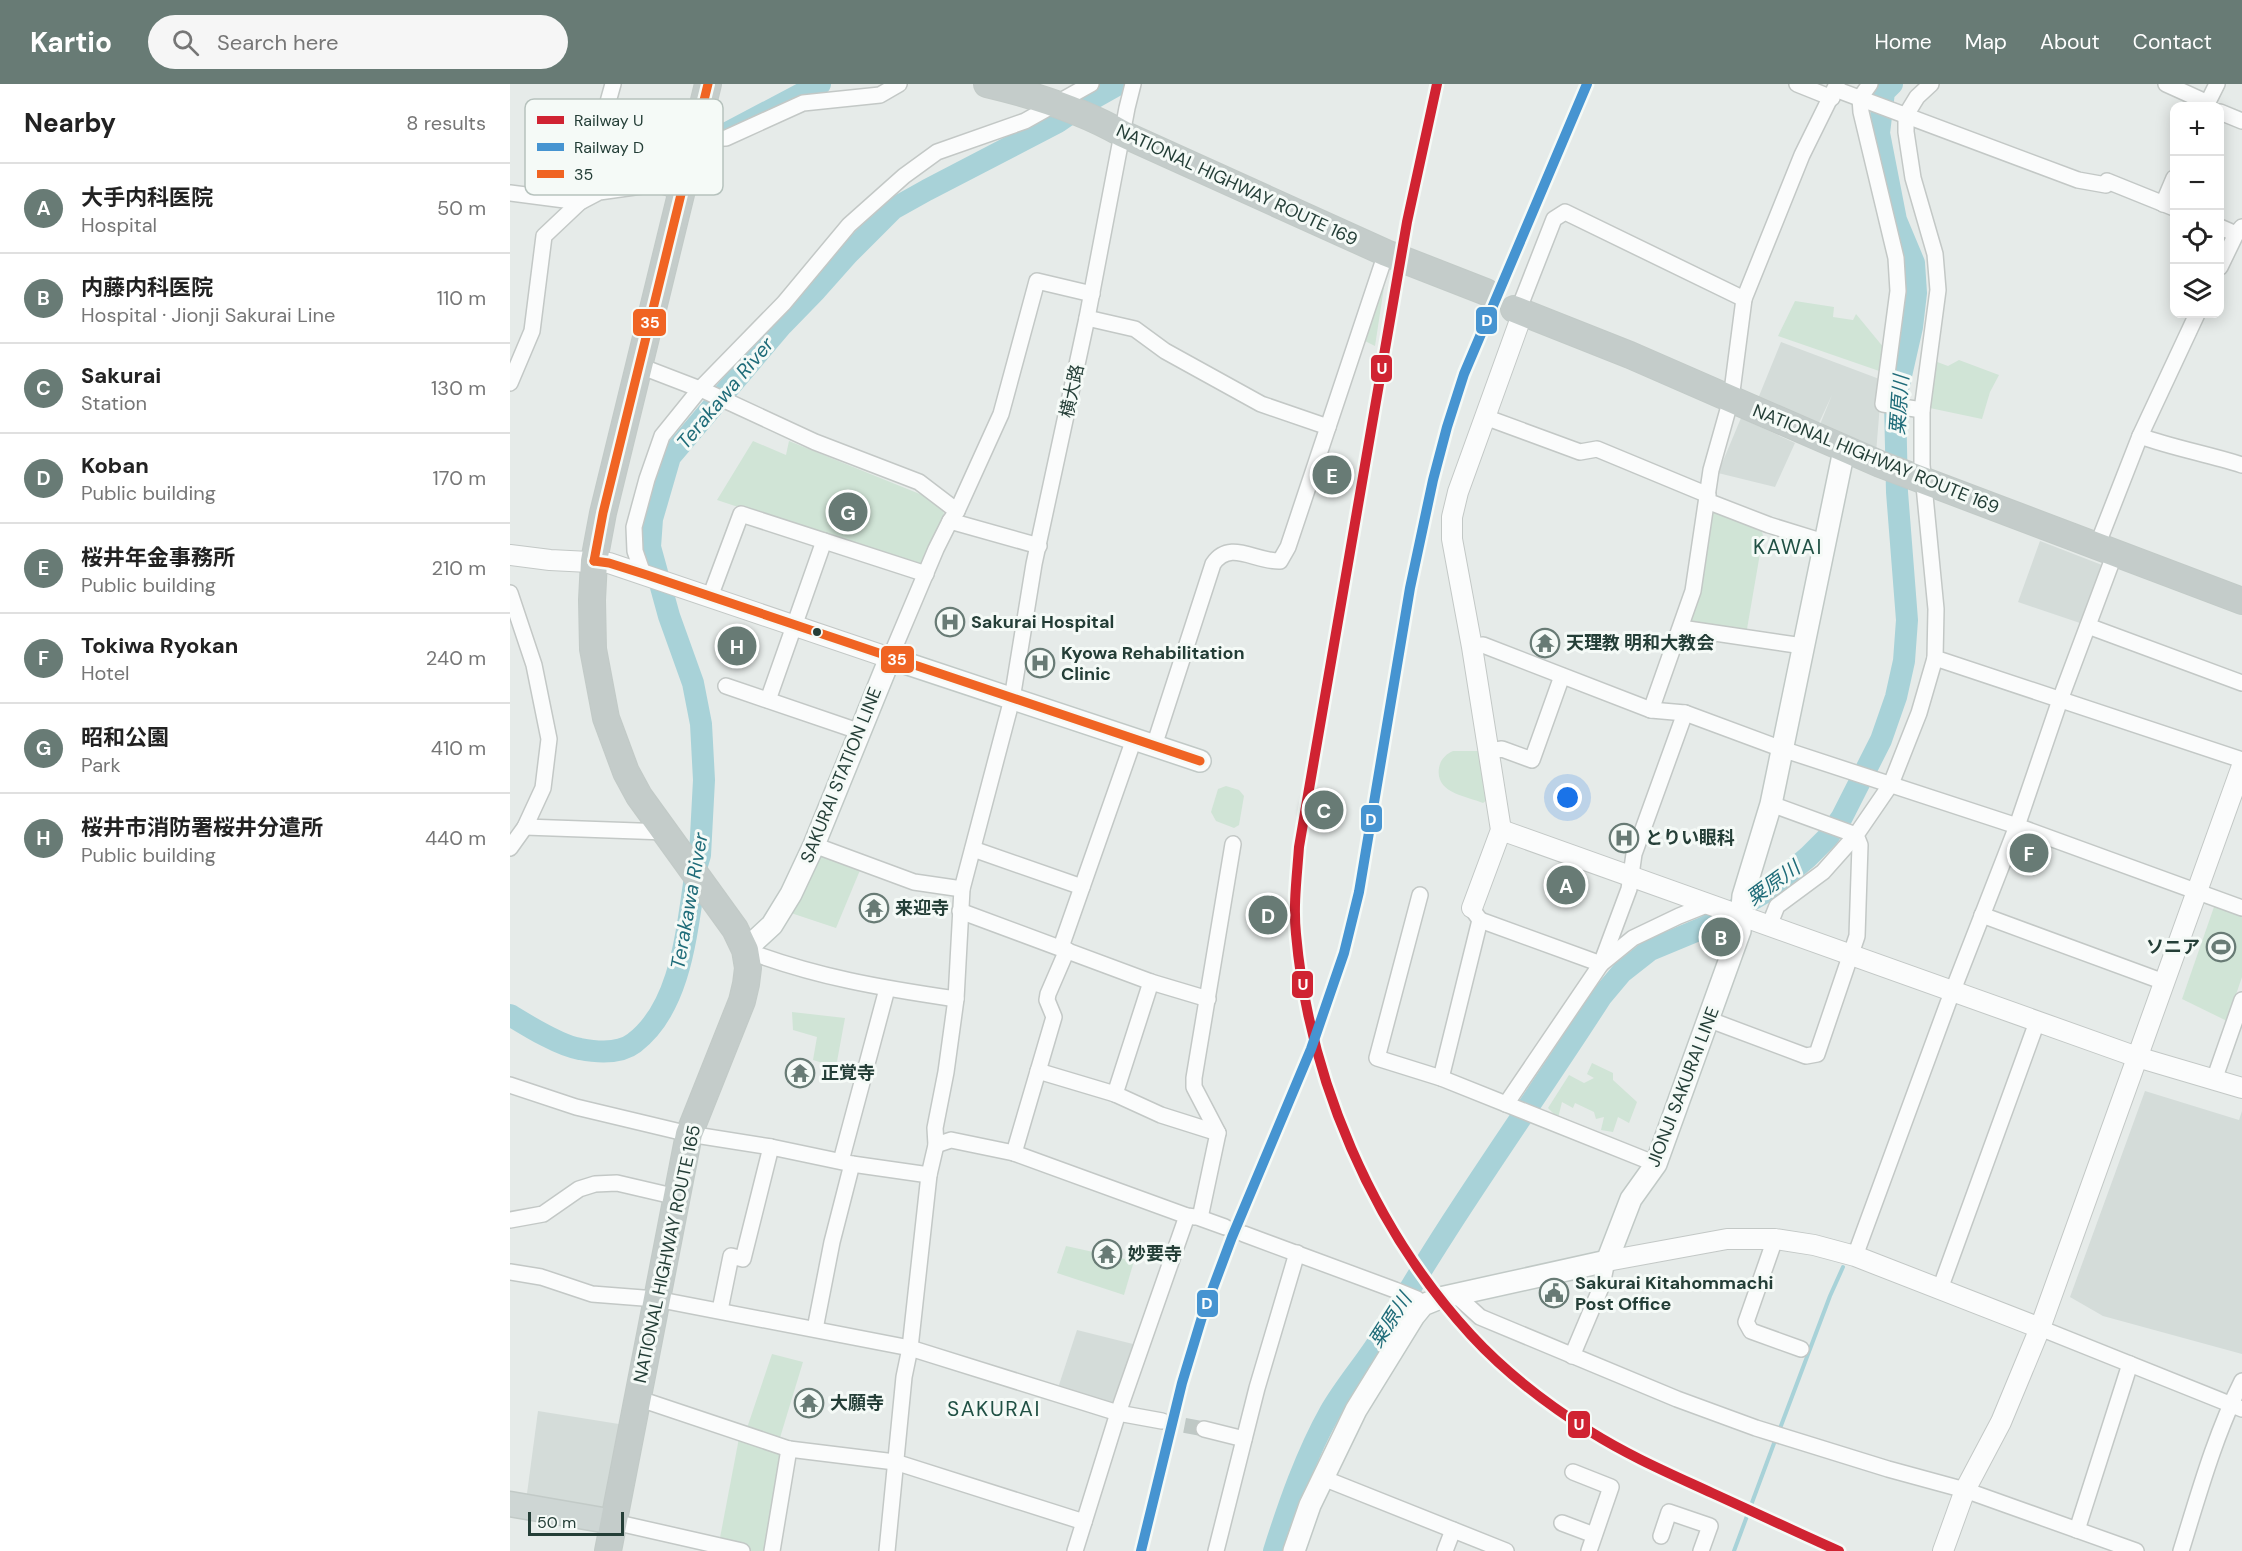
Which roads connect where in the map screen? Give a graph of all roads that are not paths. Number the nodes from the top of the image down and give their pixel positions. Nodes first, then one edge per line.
1 (613, 84) edge
2 (708, 84) edge
3 (899, 84) edge
4 (987, 84) edge
5 (1091, 84) edge
6 (1133, 84) edge
7 (1797, 84) edge
8 (1870, 84) edge
9 (1931, 84) edge
10 (2166, 84) edge
11 (2217, 84) edge
12 (1025, 88) edge
13 (1835, 90) edge
14 (609, 99) edge
15 (704, 99) edge
16 (1862, 99) junction
17 (2200, 102) edge
18 (2211, 102) edge
19 (1061, 107) junction
20 (2224, 113) edge
21 (1905, 115) junction
22 (2242, 121) edge
23 (1123, 135) junction
24 (723, 138) edge
25 (510, 193) edge
26 (525, 195) edge
27 (526, 195) edge
28 (582, 195) edge
29 (593, 195) edge
30 (681, 195) edge
31 (580, 202) junction
32 (2169, 206) edge
33 (2224, 228) edge
34 (2239, 230) edge
35 (1386, 253) junction
36 (2222, 264) edge
37 (1486, 292) dead end
38 (1092, 294) junction
39 (1744, 299) junction
40 (1519, 311) junction
41 (1087, 318) junction
42 (2195, 318) edge
43 (640, 366) junction
44 (510, 383) edge
45 (702, 390) junction
46 (1731, 399) junction
47 (1920, 410) junction
48 (1485, 417) junction
49 (1328, 427) junction
50 (2140, 436) junction
51 (1845, 450) junction
52 (2242, 465) edge
53 (1919, 479) junction
54 (1707, 498) junction
55 (953, 516) junction
56 (824, 540) junction
57 (1824, 542) junction
58 (1039, 546) junction
59 (2106, 550) junction
60 (510, 555) edge
61 (594, 561) junction
62 (926, 574) junction
63 (645, 575) junction
64 (510, 593) edge
65 (710, 597) junction
66 (2242, 601) edge
67 (793, 625) junction
68 (2088, 626) junction
69 (1681, 628) junction
70 (1803, 646) junction
71 (1472, 647) junction
72 (890, 658) junction
73 (1935, 658) junction
74 (1562, 675) junction
75 (2242, 683) edge
76 (726, 686) dead end
77 (1012, 699) junction
78 (768, 700) junction
79 (2060, 700) junction
80 (1651, 710) junction
81 (1685, 713) junction
82 (858, 730) junction
83 (1144, 743) junction
84 (1782, 749) junction
85 (1489, 751) junction
86 (2242, 760) edge
87 (1200, 761) dead end
88 (2242, 766) edge
89 (1887, 783) junction
90 (1771, 804) junction
91 (2017, 826) junction
92 (525, 827) junction
93 (1502, 830) junction
94 (666, 832) junction
95 (1856, 835) junction
96 (1233, 844) dead end
97 (814, 845) junction
98 (510, 848) edge
99 (973, 849) junction
100 (1631, 875) junction
101 (1082, 887) junction
102 (962, 890) junction
103 (2197, 891) junction
104 (1420, 895) dead end
105 (1709, 904) junction
106 (2242, 908) edge
107 (960, 911) junction
108 (1476, 914) junction
109 (1982, 915) junction
110 (1753, 924) junction
111 (1064, 949) junction
112 (745, 950) junction
113 (1852, 956) junction
114 (1601, 964) junction
115 (1151, 982) junction
116 (2164, 982) junction
117 (887, 989) junction
118 (1953, 992) junction
119 (956, 999) junction
120 (1208, 999) junction
121 (2242, 1000) edge
122 (1710, 1020) junction
123 (2037, 1022) junction
124 (2137, 1057) junction
125 (1038, 1071) junction
126 (1441, 1078) junction
127 (2214, 1080) junction
128 (510, 1085) edge
129 (2242, 1088) edge
130 (1115, 1094) junction
131 (1510, 1106) junction
132 (1218, 1133) junction
133 (689, 1134) junction
134 (936, 1145) junction
135 (771, 1147) junction
136 (1014, 1153) junction
137 (847, 1163) junction
138 (1656, 1164) junction
139 (929, 1175) junction
140 (677, 1197) junction
141 (1193, 1217) junction
142 (510, 1220) edge
143 (1225, 1227) dead end
144 (1244, 1234) dead end
145 (1775, 1239) junction
146 (1296, 1253) junction
147 (1855, 1256) junction
148 (1607, 1262) junction
149 (510, 1272) edge
150 (1940, 1288) junction
151 (1457, 1296) junction
152 (656, 1299) junction
153 (1420, 1302) junction
154 (720, 1310) junction
155 (2040, 1328) junction
156 (815, 1329) junction
157 (910, 1348) junction
158 (1801, 1349) dead end
159 (1572, 1356) junction
160 (2130, 1364) junction
161 (2242, 1381) edge
162 (637, 1398) junction
163 (2236, 1406) edge
164 (1118, 1413) junction
165 (1162, 1421) tunnel mouth
166 (1204, 1429) tunnel mouth
167 (1244, 1439) junction
168 (789, 1449) junction
169 (895, 1462) junction
170 (1573, 1472) dead end
171 (1323, 1478) junction
172 (1965, 1490) junction
173 (510, 1504) edge
174 (614, 1522) junction
175 (1084, 1522) junction
176 (1562, 1523) dead end
177 (1453, 1530) junction
178 (2077, 1530) junction
179 (1594, 1535) junction
180 (1660, 1536) dead end
181 (608, 1551) edge
182 (742, 1551) edge
183 (772, 1551) edge
184 (887, 1551) edge
185 (1075, 1551) edge
186 (1216, 1551) edge
187 (1294, 1551) edge
188 (1445, 1551) edge
189 (1506, 1551) edge
190 (1589, 1551) edge
191 (1701, 1551) edge
192 (1943, 1551) edge
193 (2136, 1551) edge
194 (2181, 1551) edge

1 - 14 street
2 - 15 highway, NATIONAL HIGHWAY ROUTE 165
3 - 24 street
4 - 12 highway, NATIONAL HIGHWAY ROUTE 169
5 - 19 street
6 - 23 street, 横大路
7 - 13 street
8 - 16 street
9 - 21 street
10 - 17 street
11 - 18 street
12 - 19 highway, NATIONAL HIGHWAY ROUTE 169
13 - 16 street
13 - 39 street
16 - 21 street
16 - 47 street
19 - 23 highway, NATIONAL HIGHWAY ROUTE 169
19 - 45 street
20 - 22 street
21 - 32 street
21 - 47 street
23 - 35 highway, NATIONAL HIGHWAY ROUTE 169
23 - 38 street, 横大路
25 - 26 street
27 - 31 street
28 - 31 street
29 - 31 street
30 - 43 highway, NATIONAL HIGHWAY ROUTE 165
31 - 44 street
33 - 34 street
34 - 36 street
35 - 37 highway, NATIONAL HIGHWAY ROUTE 169
35 - 49 street
38 - 41 street, 横大路
38 - 55 street
39 - 40 street
39 - 46 street
40 - 46 highway, NATIONAL HIGHWAY ROUTE 169
40 - 48 street
41 - 49 street
41 - 58 street, 横大路
42 - 50 street
43 - 45 street
43 - 61 highway, NATIONAL HIGHWAY ROUTE 165
45 - 55 street
45 - 63 street
46 - 51 highway, NATIONAL HIGHWAY ROUTE 169
46 - 54 street
47 - 53 street
48 - 54 street
48 - 71 street
49 - 83 street
50 - 52 street
50 - 59 street
51 - 53 highway, NATIONAL HIGHWAY ROUTE 169
51 - 57 main road, JIONJI SAKURAI LINE
53 - 59 highway, NATIONAL HIGHWAY ROUTE 169
53 - 73 street
54 - 57 street
54 - 69 street
55 - 58 street
55 - 62 street
56 - 62 street
56 - 65 street
56 - 67 street
57 - 70 main road, JIONJI SAKURAI LINE
58 - 77 street, 横大路
59 - 66 highway, NATIONAL HIGHWAY ROUTE 169
59 - 68 street
60 - 61 street
61 - 63 street
61 - 94 highway, NATIONAL HIGHWAY ROUTE 165
62 - 72 street
63 - 65 street
64 - 92 street
65 - 67 street
67 - 72 street
67 - 78 street
68 - 75 street
68 - 79 street
69 - 70 street
69 - 80 street
70 - 84 main road, JIONJI SAKURAI LINE
71 - 74 street
71 - 85 street
72 - 77 main road
72 - 82 main road, SAKURAI STATION LINE
73 - 79 street
73 - 89 street
74 - 80 street
74 - 85 street
76 - 78 street
77 - 83 main road
77 - 99 street, 横大路
78 - 82 street
79 - 86 street
79 - 91 street
80 - 81 street
81 - 84 street
81 - 100 street
82 - 97 main road, SAKURAI STATION LINE
83 - 87 main road
83 - 101 street
84 - 89 street
84 - 90 main road, JIONJI SAKURAI LINE
85 - 93 street
88 - 103 street
89 - 91 street
89 - 95 street
90 - 95 street
90 - 110 main road, JIONJI SAKURAI LINE
91 - 103 street
91 - 109 street
92 - 94 street
92 - 98 street
93 - 100 street
93 - 108 street
94 - 112 highway, NATIONAL HIGHWAY ROUTE 165
95 - 110 street
95 - 113 street
96 - 120 street
97 - 102 street
97 - 112 main road, SAKURAI STATION LINE
99 - 101 street
99 - 102 street, 横大路
100 - 105 street
100 - 114 street
101 - 111 street
102 - 107 street, 横大路
103 - 106 street
103 - 116 street
104 - 126 street
105 - 110 street
105 - 114 street
107 - 111 street
107 - 119 street, 横大路
108 - 114 street
108 - 126 street
109 - 116 street
109 - 118 street
110 - 113 street
110 - 122 main road, JIONJI SAKURAI LINE
111 - 115 street
111 - 125 street
112 - 117 street
112 - 133 highway, NATIONAL HIGHWAY ROUTE 165
113 - 118 street
113 - 122 street
114 - 131 street
115 - 120 street
115 - 130 street
116 - 124 street
117 - 119 street
117 - 137 street
118 - 123 street
118 - 147 street
119 - 134 street, 横大路
120 - 132 street
121 - 127 street
122 - 138 main road, JIONJI SAKURAI LINE
123 - 124 street
123 - 150 street
124 - 127 street
124 - 155 street
125 - 130 street
125 - 136 street
126 - 131 street
127 - 129 street
128 - 133 street
130 - 132 street
131 - 138 street
132 - 141 street
133 - 135 street
133 - 140 highway, NATIONAL HIGHWAY ROUTE 165
134 - 136 street
134 - 139 street, 横大路
135 - 137 street
135 - 154 street
136 - 141 street
137 - 139 street
137 - 156 street
138 - 148 main road, JIONJI SAKURAI LINE
139 - 157 street, 横大路
140 - 142 street
140 - 152 highway, NATIONAL HIGHWAY ROUTE 165
141 - 143 street
141 - 164 street
144 - 146 street
145 - 147 street
145 - 148 street
145 - 158 street
146 - 153 street
146 - 167 street
147 - 150 street
148 - 151 main road
148 - 159 street
149 - 152 street
150 - 155 street
151 - 153 main road
151 - 159 street
152 - 154 street
152 - 162 highway, NATIONAL HIGHWAY ROUTE 165
153 - 171 main road
154 - 156 street
155 - 160 street
155 - 172 street
156 - 157 street
157 - 164 street
157 - 169 street, 横大路
159 - 172 street
160 - 163 street
160 - 178 street
161 - 163 street
162 - 168 street
162 - 174 highway, NATIONAL HIGHWAY ROUTE 165
163 - 194 street
164 - 165 street
164 - 175 street
166 - 167 street
167 - 186 street
168 - 169 street
168 - 183 street
169 - 175 street
169 - 184 street, 横大路
170 - 179 street
171 - 177 street
171 - 187 main road
172 - 178 street
172 - 192 street
173 - 174 main road
174 - 181 highway, NATIONAL HIGHWAY ROUTE 165
174 - 182 street
175 - 185 street
176 - 179 street
177 - 188 street
177 - 189 street
178 - 193 street
179 - 190 street
180 - 191 street

